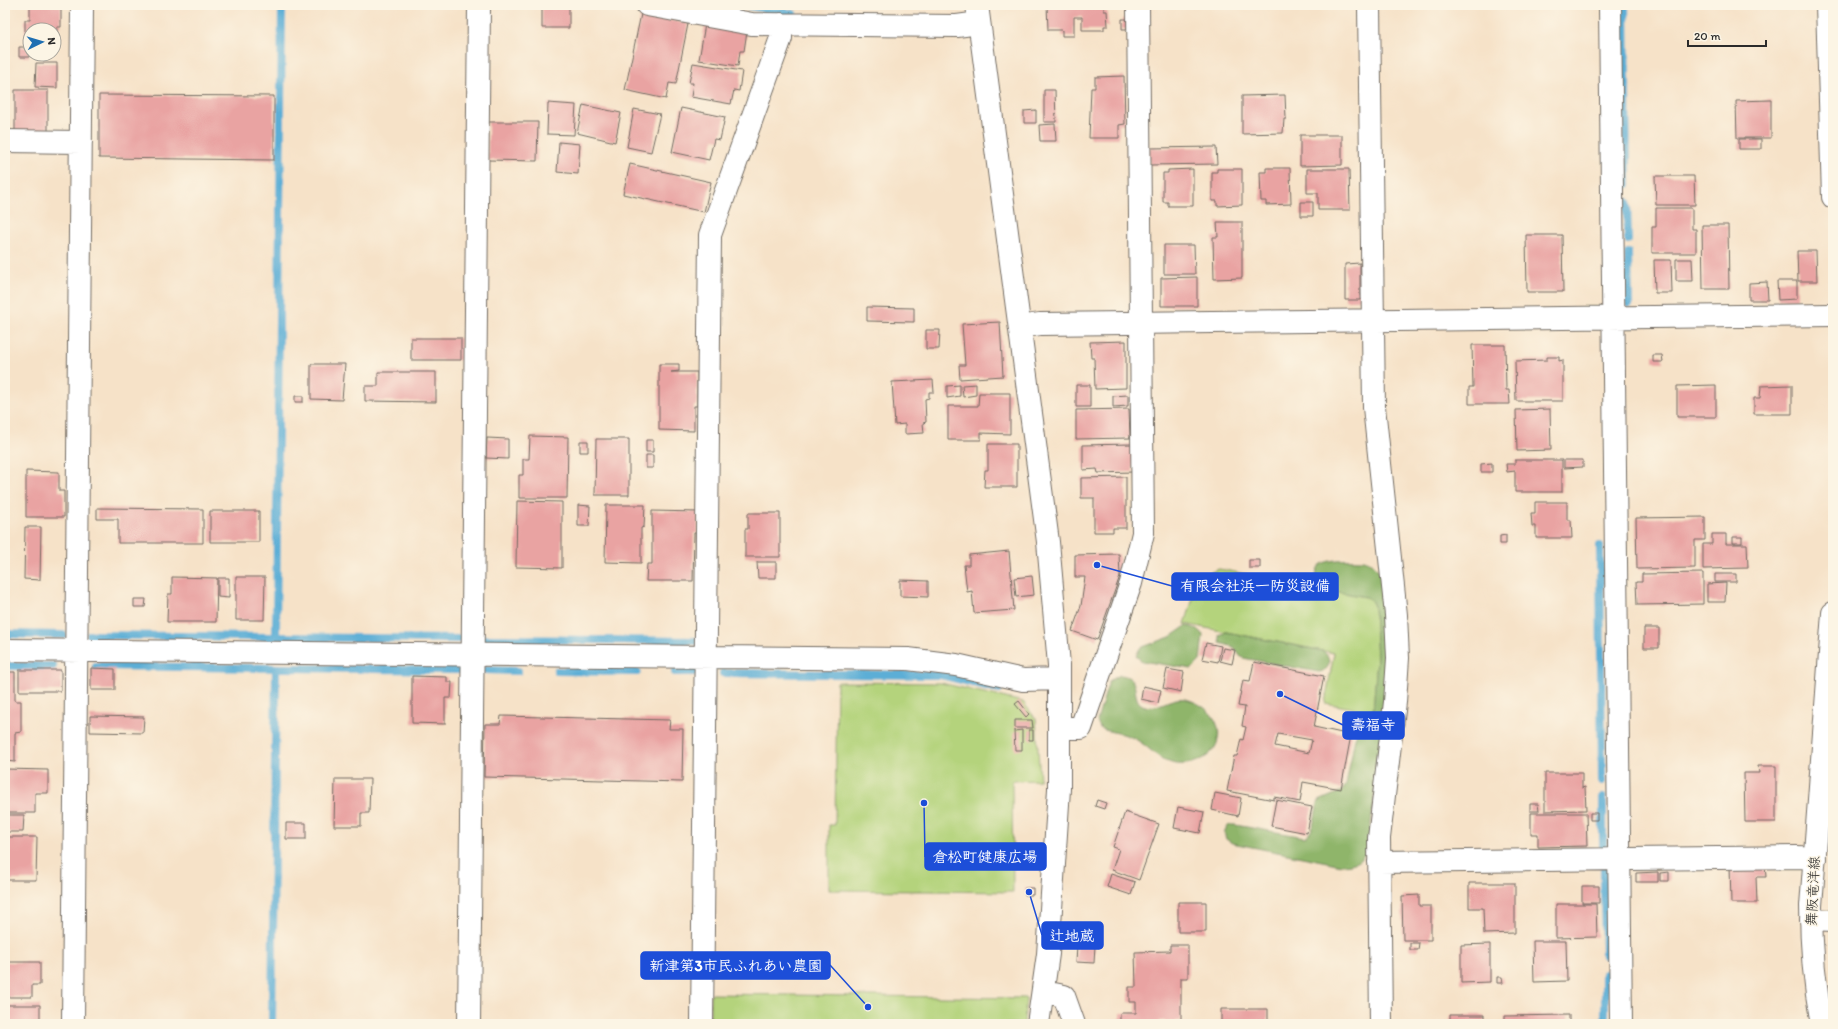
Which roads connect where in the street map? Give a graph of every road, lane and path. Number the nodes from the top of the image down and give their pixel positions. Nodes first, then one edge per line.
1 (82, 5) edge
2 (479, 5) edge
3 (647, 5) edge
4 (1138, 5) edge
5 (1369, 5) edge
6 (1610, 5) edge
7 (1827, 5) edge
8 (978, 14) edge
9 (781, 24) junction
10 (5, 141) edge
11 (81, 142) junction
12 (1833, 197) edge
13 (1833, 315) edge
14 (1613, 318) junction
15 (1373, 320) junction
16 (1142, 323) junction
17 (1020, 327) junction
18 (1833, 613) edge
19 (5, 650) edge
20 (76, 650) junction
21 (473, 655) junction
22 (706, 657) junction
23 (1060, 679) junction
24 (1060, 728) junction
25 (1815, 858) junction
26 (1619, 859) junction
27 (1379, 862) junction
28 (1811, 920) junction
29 (1833, 921) edge
30 (1044, 992) junction
31 (73, 1024) edge
32 (469, 1024) edge
33 (702, 1024) edge
34 (1038, 1024) edge
35 (1074, 1024) edge
36 (1381, 1024) edge
37 (1621, 1024) edge
38 (1822, 1024) edge

1 - 11 street
2 - 21 street
3 - 9 street
4 - 16 street
5 - 15 street
6 - 14 street
7 - 12 street
8 - 9 street
8 - 17 street
9 - 22 street
10 - 11 street
11 - 20 street
13 - 14 street
14 - 15 street
14 - 26 street
15 - 16 street
15 - 27 street
16 - 17 street
16 - 24 street
17 - 23 street
18 - 25 street, 舞阪竜洋線
19 - 20 street
20 - 21 street
20 - 31 street
21 - 22 street
21 - 32 street
22 - 23 street
22 - 33 street
23 - 24 street
24 - 30 street
25 - 26 street
25 - 28 street, 舞阪竜洋線
26 - 27 street
26 - 37 street
27 - 36 street
28 - 29 street
28 - 38 street, 舞阪竜洋線
30 - 34 street
30 - 35 street

